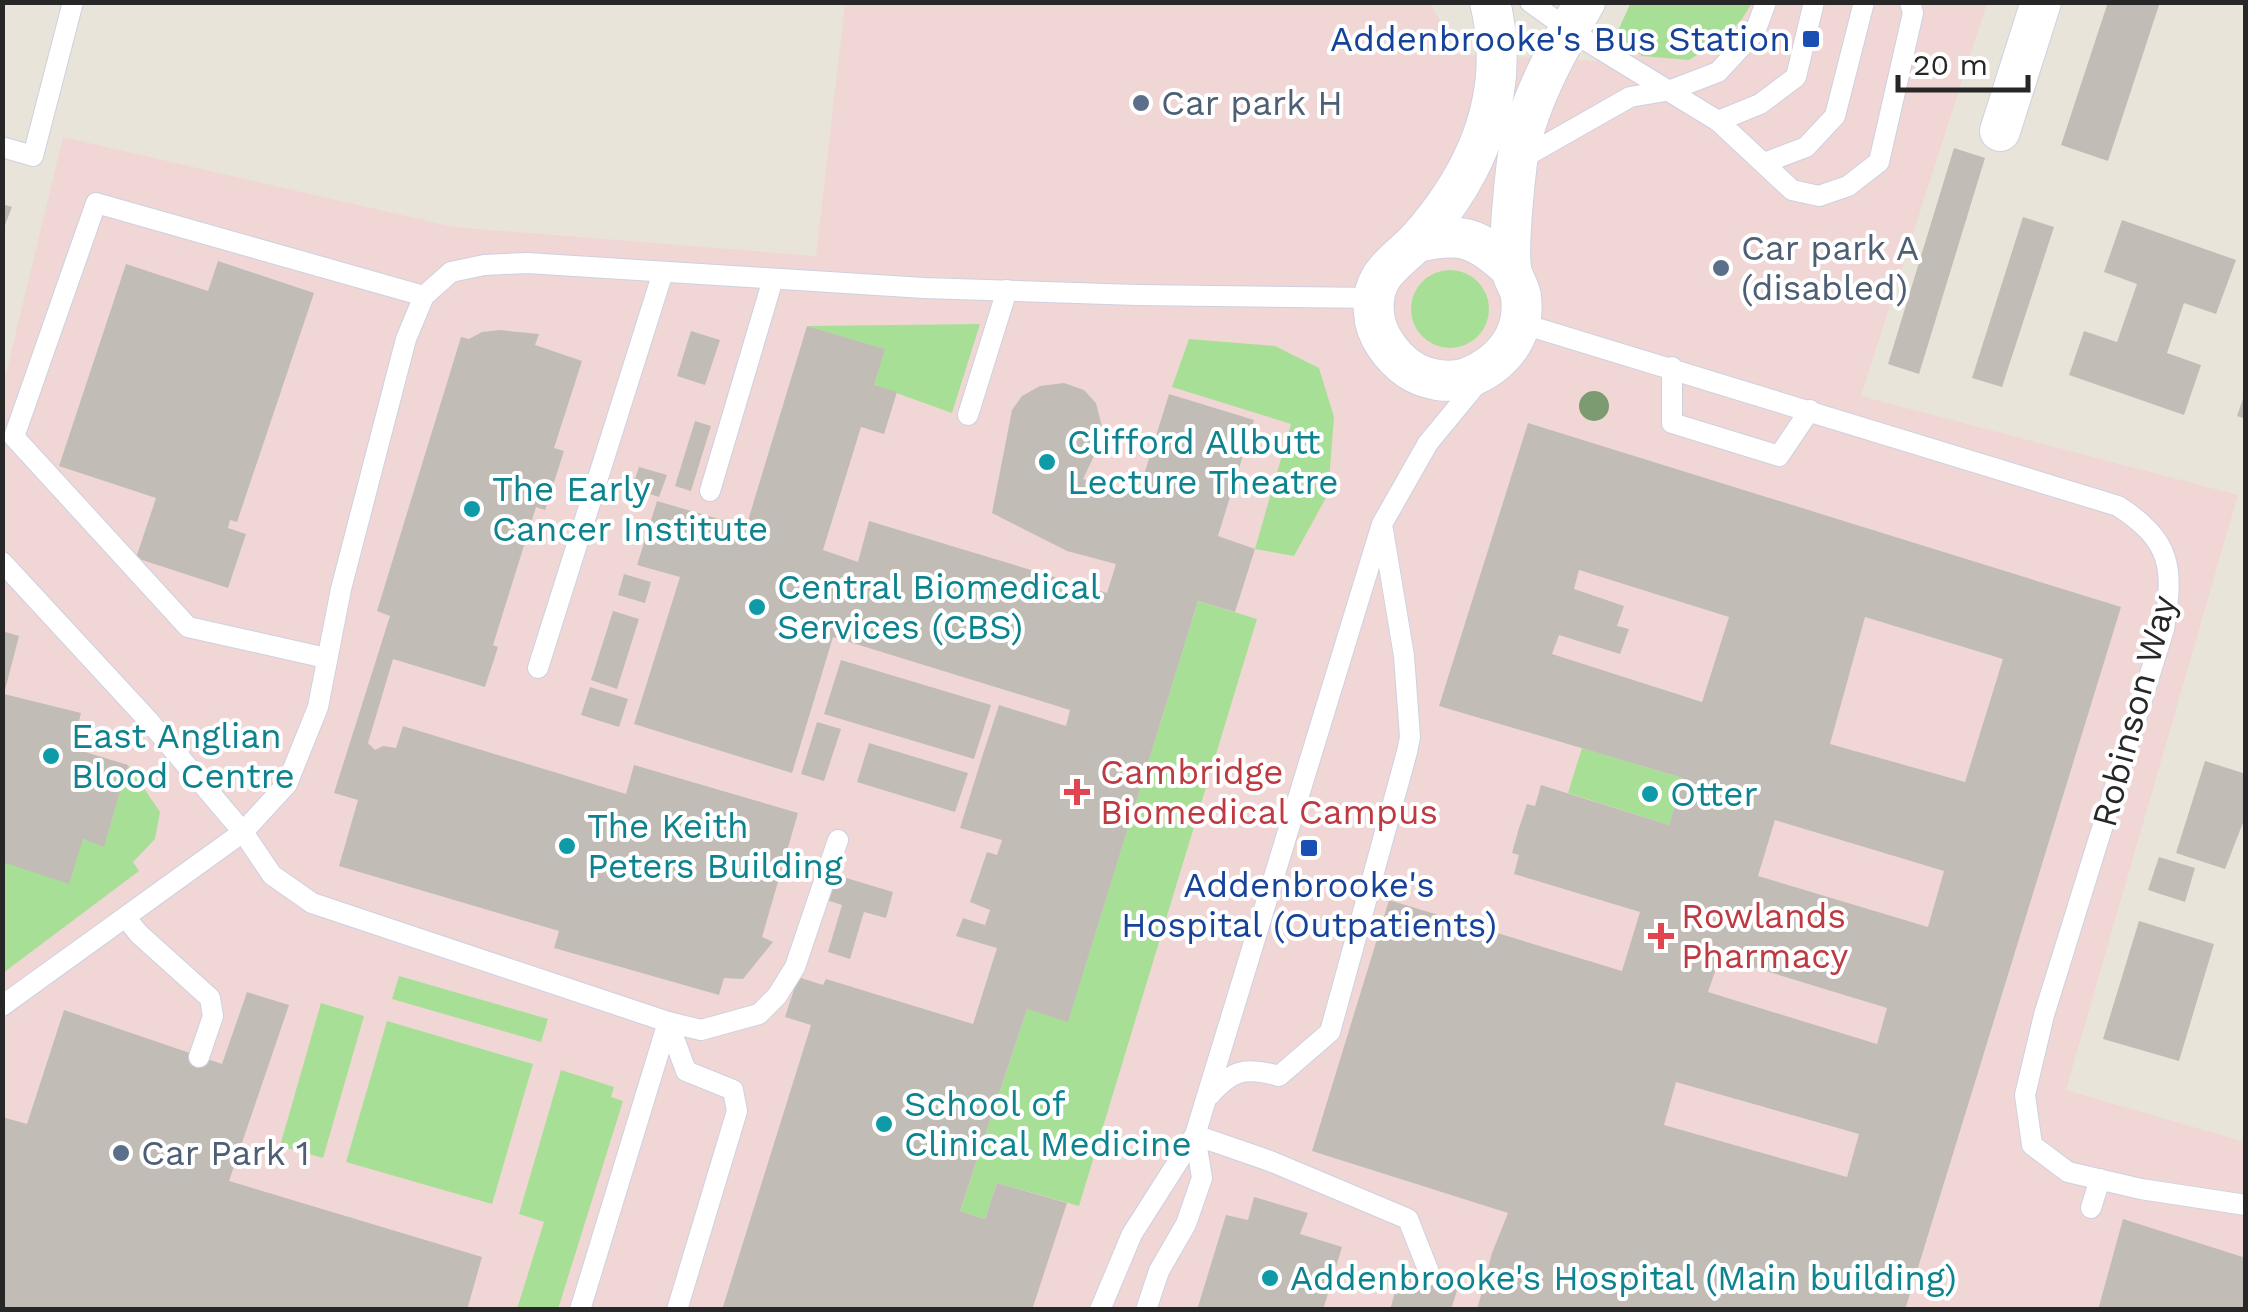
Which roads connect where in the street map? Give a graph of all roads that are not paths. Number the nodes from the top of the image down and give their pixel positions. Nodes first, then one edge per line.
1 (73, 2) edge
2 (1490, 2) edge
3 (1530, 2) edge
4 (1766, 2) edge
5 (1814, 2) edge
6 (1864, 2) edge
7 (1910, 2) edge
8 (2041, 2) edge
9 (1577, 16) edge
10 (1671, 90) junction
11 (1718, 120) junction
12 (2000, 132) dead end
13 (2, 147) edge
14 (1518, 160) junction
15 (1764, 163) junction
16 (1417, 242) junction
17 (1511, 269) junction
18 (663, 272) junction
19 (772, 279) junction
20 (1008, 290) junction
21 (424, 296) junction
22 (1375, 298) junction
23 (1520, 323) junction
24 (1672, 368) junction
25 (1488, 370) junction
26 (1810, 410) junction
27 (968, 415) dead end
28 (710, 492) dead end
29 (1382, 524) junction
30 (2, 562) edge
31 (326, 658) junction
32 (538, 668) dead end
33 (243, 832) junction
34 (838, 840) dead end
35 (126, 918) junction
36 (2, 1006) edge
37 (668, 1022) junction
38 (199, 1057) dead end
39 (1202, 1105) junction
40 (1194, 1135) junction
41 (2100, 1179) junction
42 (2246, 1206) edge
43 (2091, 1208) dead end
44 (1430, 1275) dead end
45 (580, 1310) edge
46 (677, 1310) edge
47 (1100, 1310) edge
48 (1146, 1310) edge

1 - 13 lane
2 - 16 street
3 - 9 lane
4 - 10 lane
5 - 11 lane
6 - 15 lane
7 - 15 lane
8 - 12 street
9 - 10 lane
9 - 14 street
10 - 11 lane
10 - 14 lane
11 - 15 lane
14 - 17 street
16 - 17 street
16 - 22 street
17 - 23 street
18 - 19 lane
18 - 21 lane
18 - 32 lane
19 - 20 lane
19 - 28 lane
20 - 22 lane
20 - 27 lane
21 - 31 lane
21 - 31 lane
22 - 25 street
23 - 24 lane, Robinson Way
23 - 25 street
24 - 26 lane, Robinson Way
24 - 26 lane
25 - 29 lane
26 - 41 lane, Robinson Way
29 - 39 lane
29 - 39 lane
30 - 33 lane
31 - 33 lane
33 - 35 lane
33 - 37 lane
34 - 37 lane
35 - 36 lane
35 - 38 lane
37 - 45 lane
37 - 46 lane
39 - 40 lane
40 - 44 lane
40 - 47 lane
40 - 48 lane
41 - 42 lane, Robinson Way
41 - 43 lane

